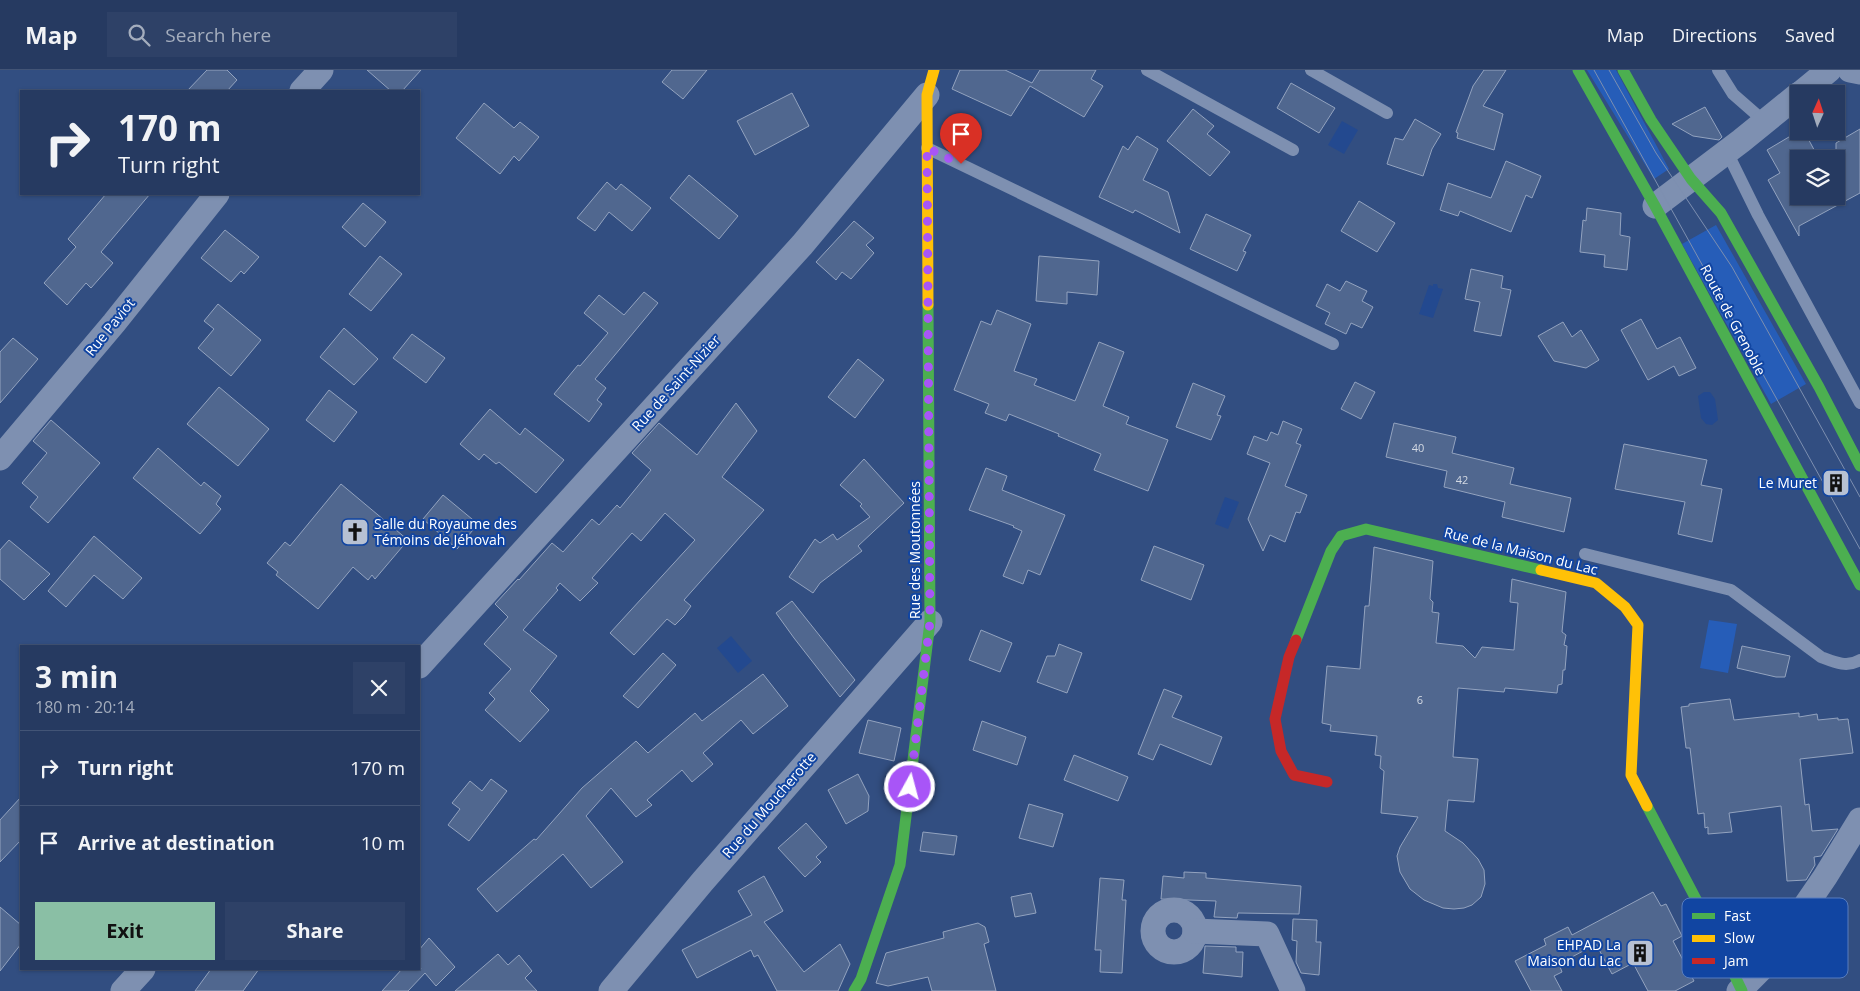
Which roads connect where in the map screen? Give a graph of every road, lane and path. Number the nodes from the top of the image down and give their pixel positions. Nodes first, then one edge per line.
1 (321, 70) edge
2 (934, 70) edge
3 (1147, 70) edge
4 (1311, 70) edge
5 (1578, 70) edge
6 (1623, 70) edge
7 (1718, 70) edge
8 (1829, 70) edge
9 (1850, 70) edge
10 (1860, 72) edge
11 (1810, 85) edge
12 (303, 90) edge
13 (927, 95) junction
14 (1790, 101) edge
15 (1387, 113) dead end
16 (1765, 122) junction
17 (927, 148) junction
18 (1293, 150) dead end
19 (1727, 152) junction
20 (1691, 179) junction
21 (216, 195) edge
22 (1655, 206) junction
23 (1333, 344) dead end
24 (1860, 403) edge
25 (0, 458) edge
26 (1860, 466) edge
27 (1585, 554) dead end
28 (1860, 585) edge
29 (930, 622) junction
30 (1860, 660) edge
31 (420, 665) edge
32 (1328, 782) dead end
33 (1860, 820) edge
34 (1695, 898) edge
35 (1811, 898) edge
36 (1195, 931) dead end
37 (142, 970) edge
38 (1734, 978) edge
39 (1752, 978) edge
40 (123, 991) edge
41 (611, 991) edge
42 (854, 991) edge
43 (1293, 991) edge
44 (1740, 991) edge

1 - 12 street
2 - 13 street, Rue des Moutonnées
3 - 18 lane
4 - 15 lane
5 - 22 street, Route de Grenoble
6 - 20 street
7 - 16 lane
8 - 11 street
9 - 10 street
13 - 17 street, Rue des Moutonnées
13 - 31 street, Rue de Saint-Nizier
14 - 16 street
16 - 19 street
17 - 23 lane
17 - 29 street, Rue des Moutonnées
19 - 20 street
19 - 24 lane
20 - 22 street
20 - 26 street
21 - 25 street, Rue Paviot
22 - 28 street, Route de Grenoble
27 - 30 lane
29 - 41 street, Rue du Moucherotte
29 - 42 street, Rue des Moutonnées
32 - 34 street, Rue de la Maison du Lac
33 - 35 street
36 - 43 street
37 - 40 street
38 - 44 street, Rue de la Maison du Lac
39 - 44 street

